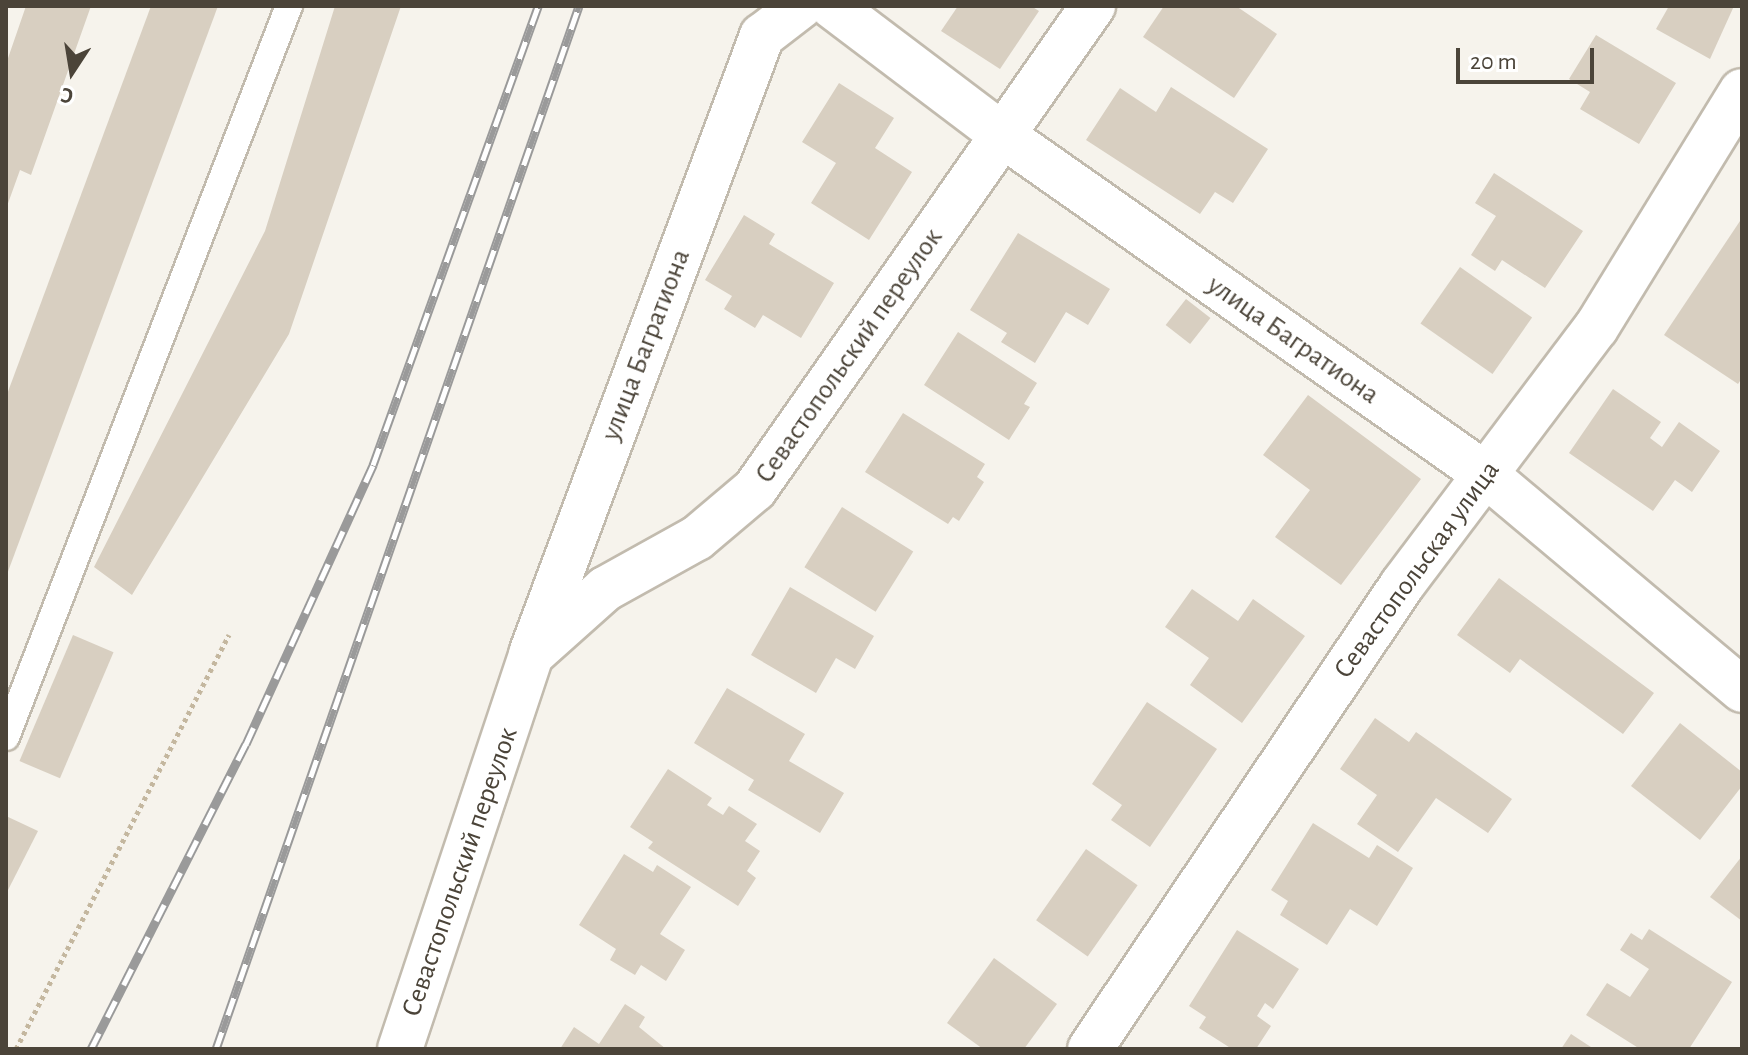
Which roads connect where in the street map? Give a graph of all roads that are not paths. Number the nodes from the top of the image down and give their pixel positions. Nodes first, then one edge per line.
1 (289, 6) edge
2 (801, 6) edge
3 (832, 6) edge
4 (1093, 6) edge
5 (1742, 91) edge
6 (1005, 137) junction
7 (1485, 474) junction
8 (531, 655) junction
9 (1742, 690) edge
10 (6, 737) edge
11 (400, 1049) edge
12 (1090, 1049) edge

1 - 10 lane
2 - 8 street, улица Багратиона
3 - 6 street, улица Багратиона
4 - 6 street, Севастопольский переулок
5 - 7 street, Севастопольская улица
6 - 7 street, улица Багратиона
6 - 8 street, Севастопольский переулок
7 - 9 street, улица Багратиона
7 - 12 street, Севастопольская улица
8 - 11 street, Севастопольский переулок

